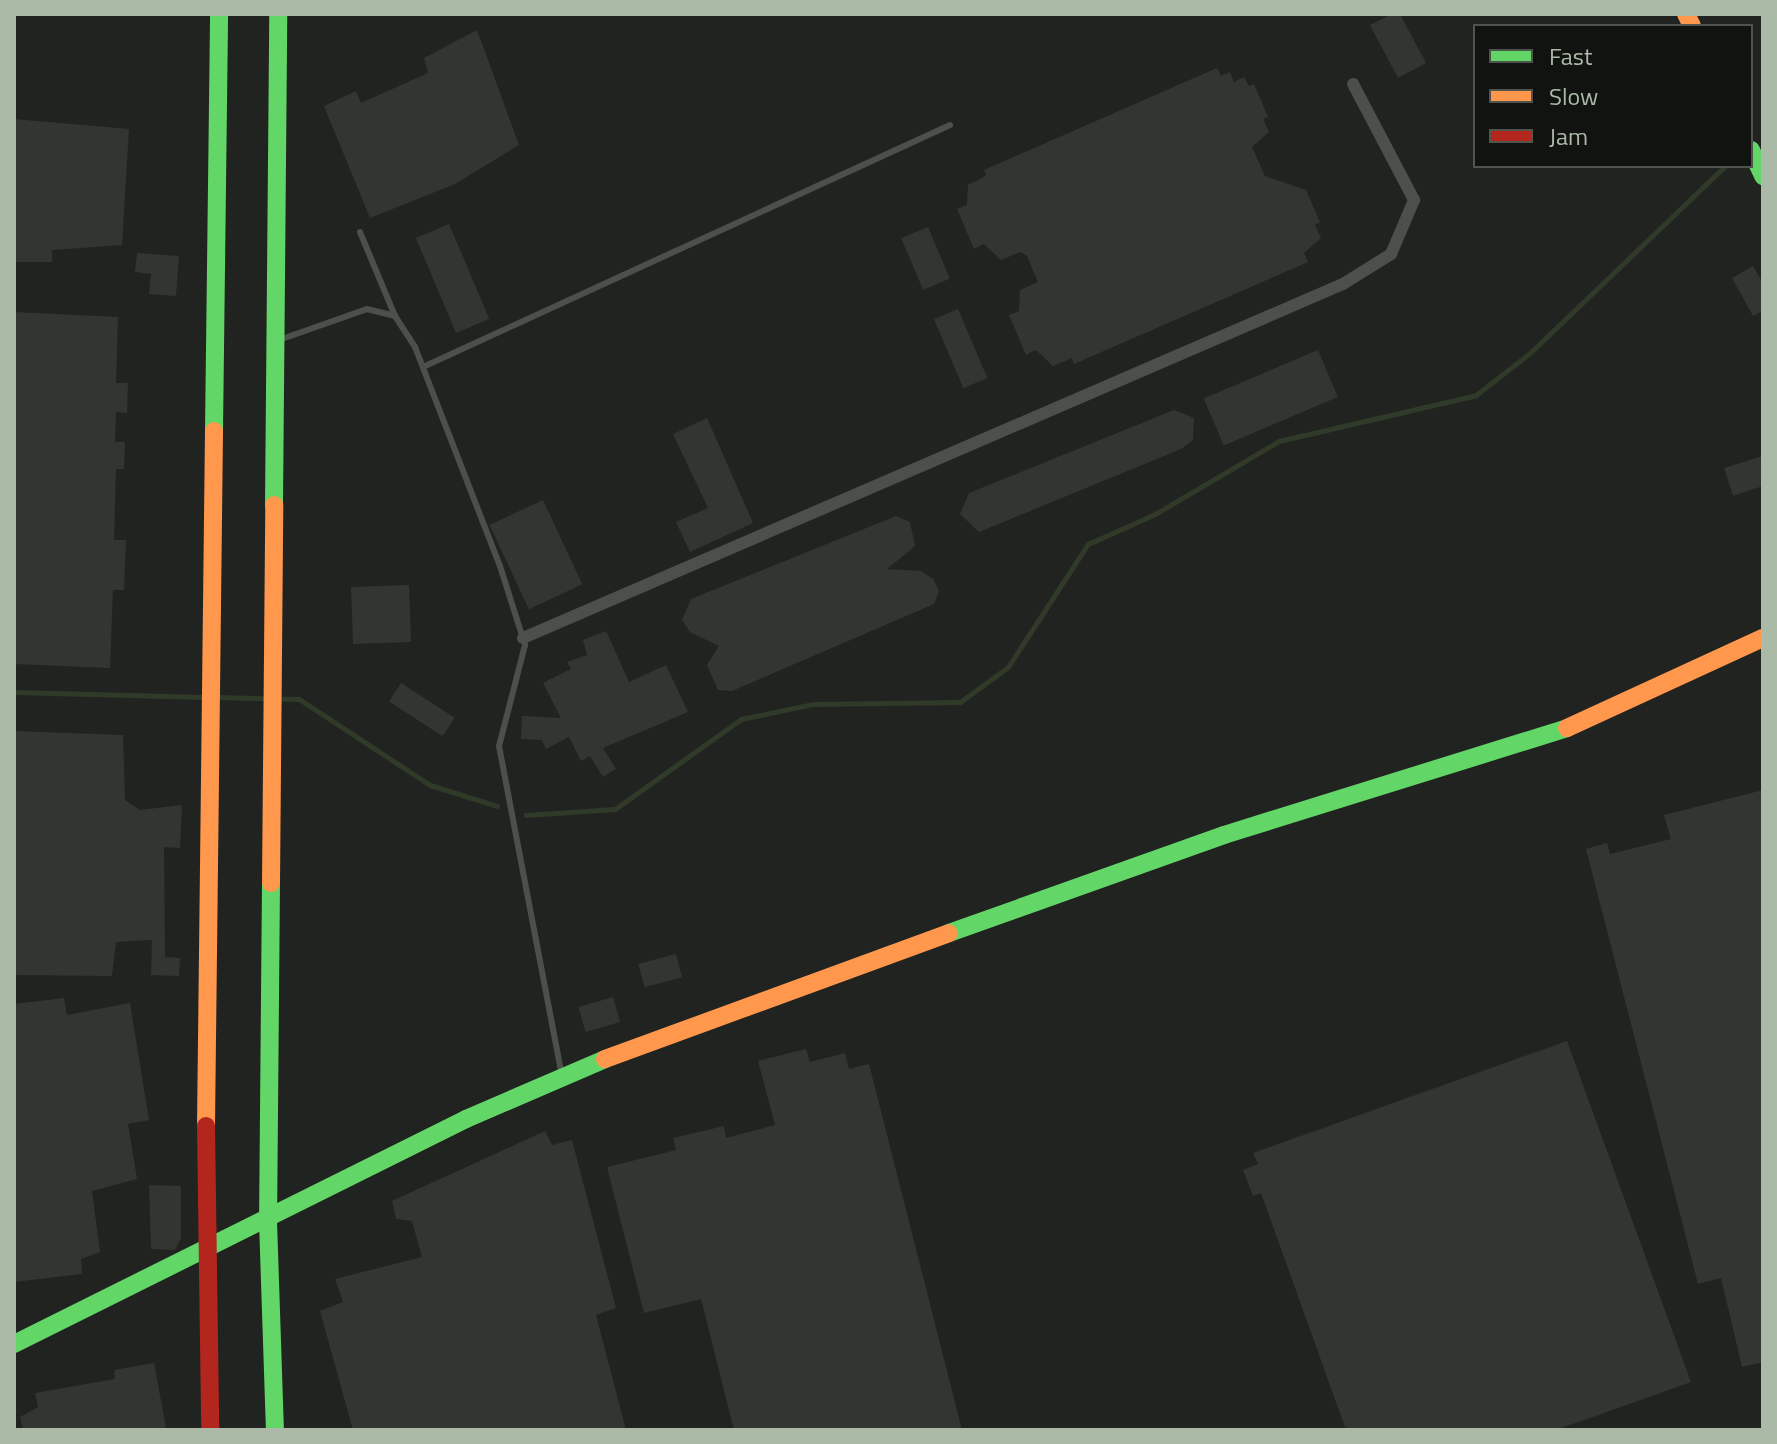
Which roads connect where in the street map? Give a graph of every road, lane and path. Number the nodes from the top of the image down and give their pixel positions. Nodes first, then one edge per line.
1 (219, 14) edge
2 (278, 14) edge
3 (1353, 84) dead end
4 (950, 125) dead end
5 (1753, 154) edge
6 (1763, 176) edge
7 (360, 232) dead end
8 (395, 316) junction
9 (275, 342) junction
10 (423, 367) junction
11 (523, 638) junction
12 (1763, 638) edge
13 (562, 1079) junction
14 (268, 1221) junction
15 (204, 1252) junction
16 (14, 1344) edge
17 (210, 1430) edge
18 (275, 1430) edge

1 - 15 street
2 - 9 street
3 - 11 street
4 - 10 lane
5 - 6 street
7 - 8 lane
8 - 9 lane
8 - 10 lane
9 - 14 street
10 - 11 lane
11 - 13 lane
12 - 13 street
13 - 14 street
14 - 15 street
14 - 18 street
15 - 16 street
15 - 17 street

